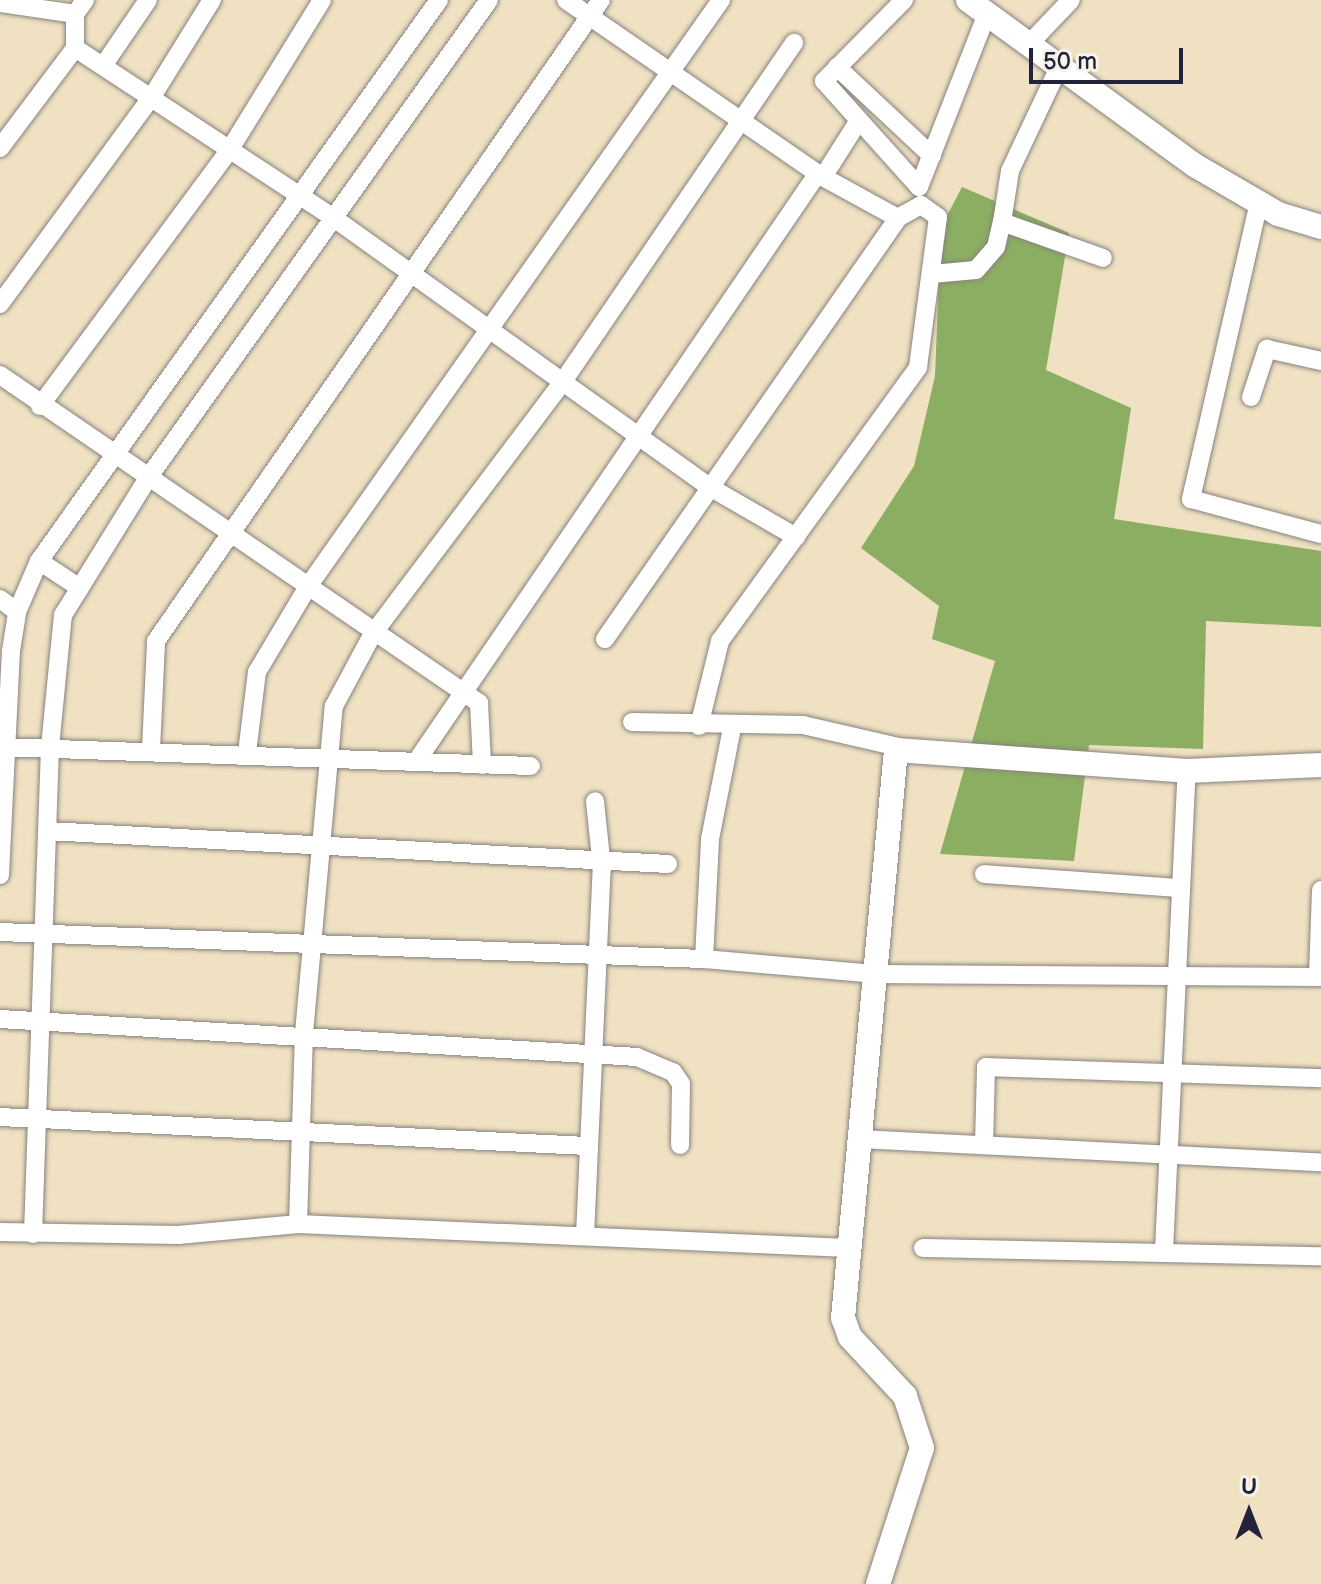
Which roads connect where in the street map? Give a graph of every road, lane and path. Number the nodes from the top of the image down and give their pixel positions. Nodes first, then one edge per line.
1 (148, 0) edge
2 (212, 0) edge
3 (322, 0) edge
4 (439, 0) edge
5 (489, 0) edge
6 (566, 0) edge
7 (601, 0) edge
8 (721, 0) edge
9 (904, 0) edge
10 (1071, 0) edge
11 (0, 3) edge
12 (80, 7) edge
13 (977, 8) edge
14 (589, 17) junction
15 (794, 43) dead end
16 (1030, 43) junction
17 (75, 48) junction
18 (105, 63) junction
19 (1060, 65) junction
20 (837, 67) junction
21 (671, 74) junction
22 (153, 95) junction
23 (745, 124) junction
24 (856, 125) junction
25 (0, 148) edge
26 (230, 149) junction
27 (932, 156) junction
28 (820, 175) junction
29 (298, 194) junction
30 (1259, 202) junction
31 (331, 216) junction
32 (898, 218) junction
33 (1002, 222) junction
34 (1321, 227) edge
35 (1103, 258) dead end
36 (411, 273) junction
37 (932, 274) junction
38 (0, 304) edge
39 (488, 331) junction
40 (1321, 361) edge
41 (0, 375) edge
42 (562, 383) junction
43 (1251, 397) dead end
44 (40, 406) junction
45 (639, 436) junction
46 (115, 457) junction
47 (148, 478) junction
48 (713, 489) junction
49 (229, 534) junction
50 (1321, 534) edge
51 (796, 537) junction
52 (40, 561) junction
53 (78, 587) junction
54 (307, 588) junction
55 (0, 599) edge
56 (17, 612) junction
57 (372, 635) junction
58 (605, 639) dead end
59 (5, 653) edge
60 (459, 692) junction
61 (632, 722) dead end
62 (699, 726) junction
63 (732, 728) junction
64 (50, 747) junction
65 (898, 747) junction
66 (3, 748) edge
67 (151, 749) junction
68 (247, 753) junction
69 (334, 758) junction
70 (416, 762) junction
71 (482, 765) junction
72 (1321, 765) edge
73 (531, 766) dead end
74 (1187, 771) junction
75 (595, 801) dead end
76 (47, 831) junction
77 (321, 850) junction
78 (599, 863) junction
79 (668, 864) dead end
80 (984, 874) dead end
81 (0, 875) edge
82 (1180, 888) junction
83 (1321, 890) edge
84 (0, 932) edge
85 (43, 933) junction
86 (311, 945) junction
87 (597, 956) junction
88 (704, 959) junction
89 (874, 974) junction
90 (1319, 976) edge
91 (1174, 979) junction
92 (37, 1018) junction
93 (0, 1019) edge
94 (304, 1033) junction
95 (591, 1051) junction
96 (1172, 1072) junction
97 (1321, 1078) edge
98 (0, 1117) edge
99 (40, 1119) junction
100 (303, 1133) junction
101 (859, 1139) junction
102 (680, 1145) dead end
103 (984, 1145) junction
104 (587, 1146) junction
105 (1167, 1154) junction
106 (1321, 1162) edge
107 (298, 1224) junction
108 (0, 1232) edge
109 (33, 1234) junction
110 (585, 1236) junction
111 (847, 1248) junction
112 (923, 1248) dead end
113 (1164, 1251) junction
114 (1321, 1256) edge
115 (878, 1584) edge

1 - 18 street
2 - 22 street
3 - 26 street
4 - 29 street
5 - 31 street
6 - 14 street
7 - 14 street
8 - 21 street
9 - 20 street
10 - 16 street
11 - 12 street
12 - 17 street
13 - 16 street
13 - 27 street
14 - 21 street
14 - 36 street
15 - 23 street
16 - 19 street
17 - 18 street
17 - 25 street
18 - 22 street
19 - 30 street
19 - 33 street
20 - 24 street
20 - 27 street
21 - 23 street
21 - 39 street
22 - 26 street
22 - 38 street
23 - 28 street
23 - 42 street
24 - 27 street
24 - 28 street
26 - 29 street
26 - 44 street
28 - 32 street
28 - 45 street
29 - 31 street
29 - 46 street
30 - 34 street
30 - 50 street
31 - 36 street
31 - 47 street
32 - 37 street
32 - 48 street
33 - 35 street
33 - 37 street
36 - 39 street
36 - 49 street
37 - 51 street
39 - 42 street
39 - 54 street
40 - 43 street
41 - 44 street
42 - 45 street
42 - 57 street
44 - 46 street
45 - 48 street
45 - 60 street
46 - 47 street
46 - 52 street
47 - 49 street
47 - 53 street
48 - 51 street
48 - 58 street
49 - 54 street
49 - 67 street
51 - 62 street
52 - 53 street
52 - 56 street
53 - 64 street
54 - 57 street
54 - 68 street
55 - 56 street
56 - 59 street
57 - 60 street
57 - 69 street
59 - 66 street
60 - 70 street
60 - 71 street
61 - 62 street
62 - 63 street
63 - 65 street
63 - 88 street
64 - 66 street
64 - 67 street
64 - 76 street
65 - 74 street
65 - 89 street
66 - 81 street
67 - 68 street
68 - 69 street
69 - 70 street
69 - 77 street
70 - 71 street
71 - 73 street
72 - 74 street
74 - 82 street
75 - 78 street
76 - 77 street
76 - 85 street
77 - 78 street
77 - 86 street
78 - 79 street
78 - 87 street
80 - 82 street
82 - 91 street
83 - 90 street
84 - 85 street
85 - 86 street
85 - 92 street
86 - 87 street
86 - 94 street
87 - 88 street
87 - 95 street
88 - 89 street
89 - 91 street
89 - 101 street
90 - 91 street
91 - 96 street
92 - 93 street
92 - 94 street
92 - 99 street
94 - 95 street
94 - 100 street
95 - 102 street
95 - 104 street
96 - 97 street
96 - 103 street
96 - 105 street
98 - 99 street
99 - 100 street
99 - 109 street
100 - 104 street
100 - 107 street
101 - 103 street
101 - 111 street
103 - 105 street
104 - 110 street
105 - 106 street
105 - 113 street
107 - 109 street
107 - 110 street
108 - 109 street
110 - 111 street
111 - 115 street
112 - 113 street
113 - 114 street

